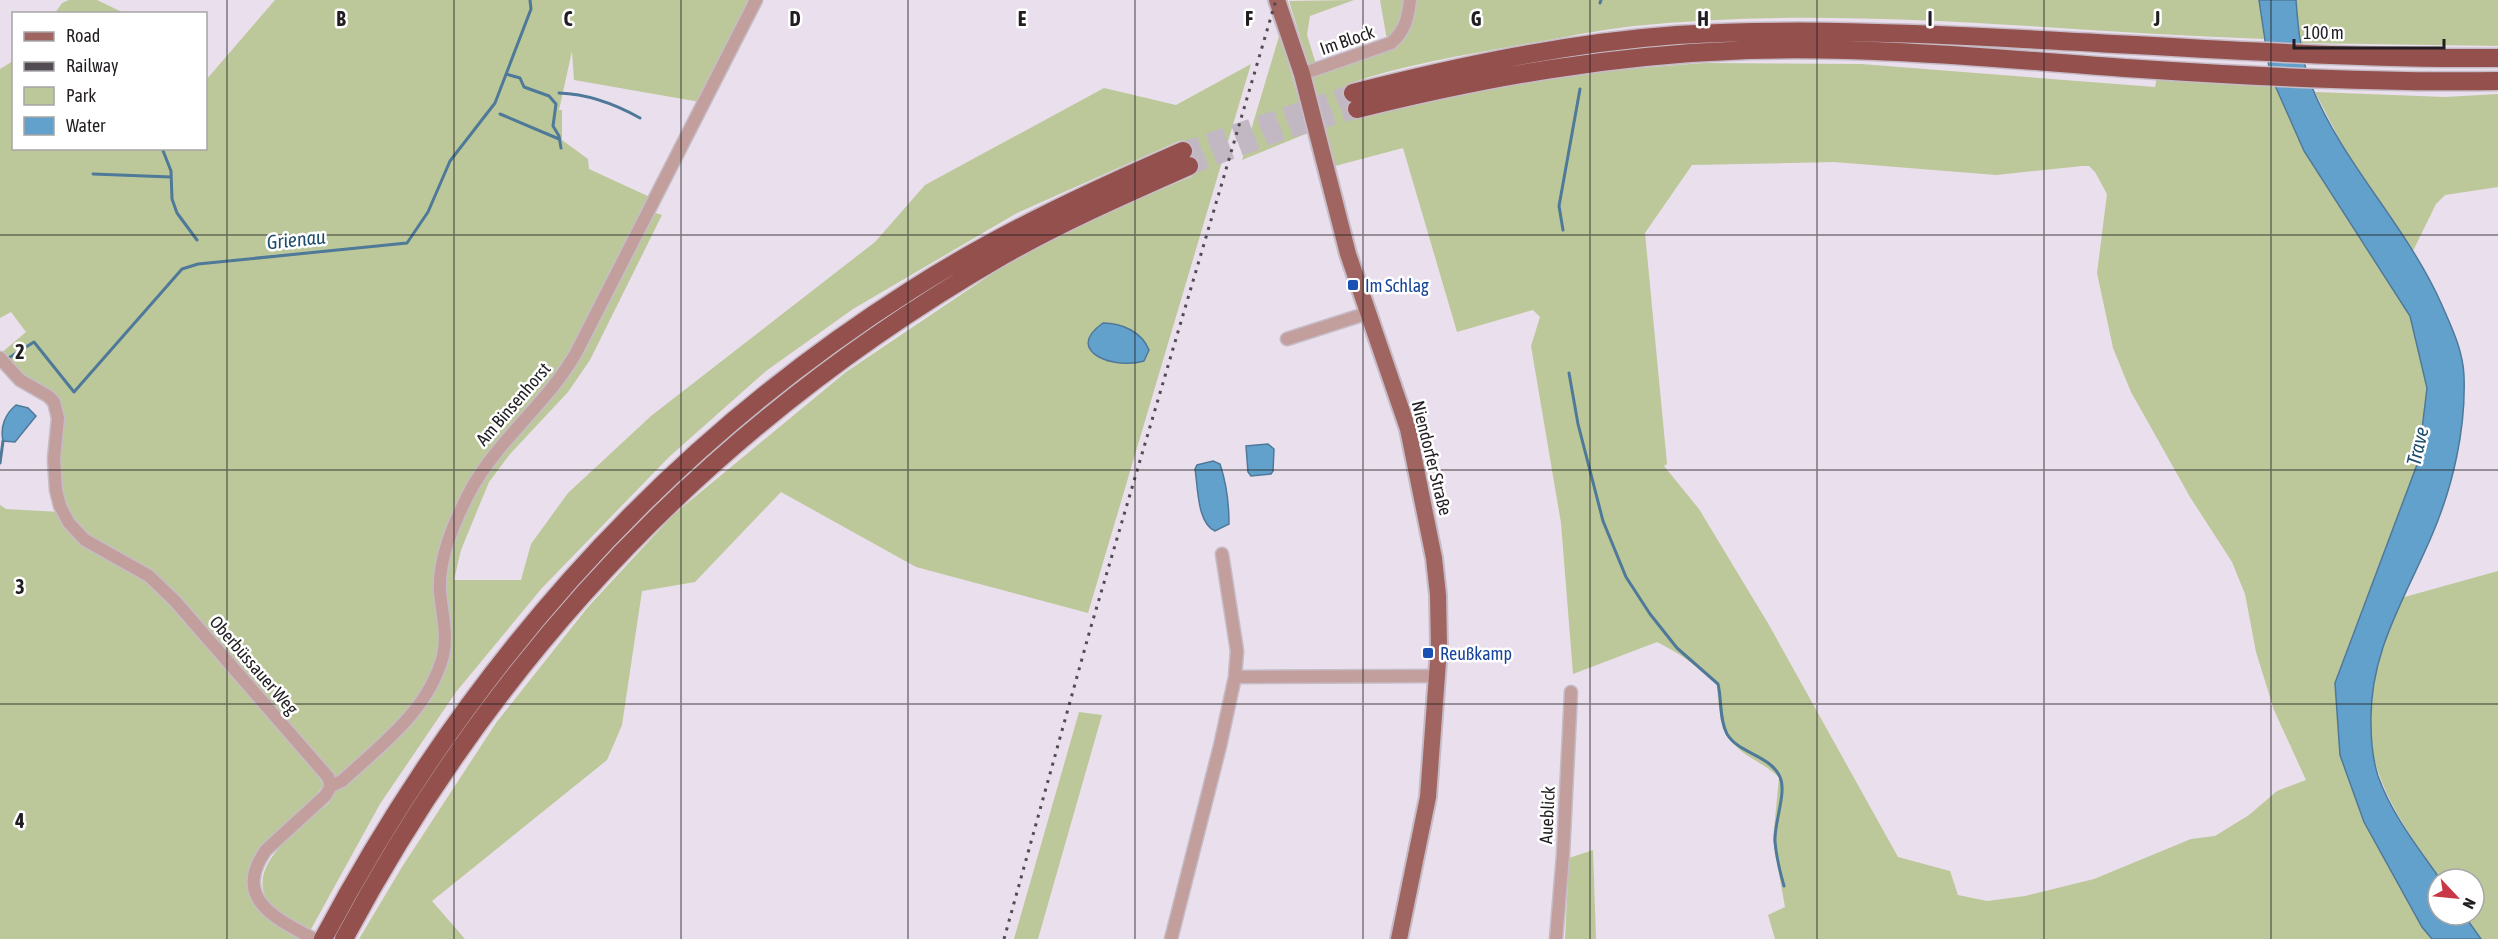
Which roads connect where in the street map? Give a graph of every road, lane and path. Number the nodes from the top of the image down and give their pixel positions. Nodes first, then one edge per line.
1 (756, 0) edge
2 (1277, 0) edge
3 (1410, 0) edge
4 (2498, 58) edge
5 (1302, 74) junction
6 (2498, 81) edge
7 (1368, 313) junction
8 (1287, 339) dead end
9 (0, 358) edge
10 (1222, 554) dead end
11 (1438, 676) junction
12 (1235, 677) junction
13 (1571, 692) dead end
14 (331, 786) junction
15 (314, 939) edge
16 (323, 939) edge
17 (344, 939) edge
18 (1171, 939) edge
19 (1399, 939) edge
20 (1556, 939) edge

1 - 14 street, Am Binsenhorst
2 - 5 main road, Niendorfer Straße
3 - 5 street, Im Block
4 - 6 highway
5 - 7 main road, Niendorfer Straße
7 - 8 street
7 - 11 main road, Niendorfer Straße
9 - 14 street, Oberbüssauer Weg
10 - 12 street
11 - 12 street
11 - 19 main road, Niendorfer Straße
12 - 18 street
13 - 20 street, Aueblick
14 - 15 street
16 - 17 highway

